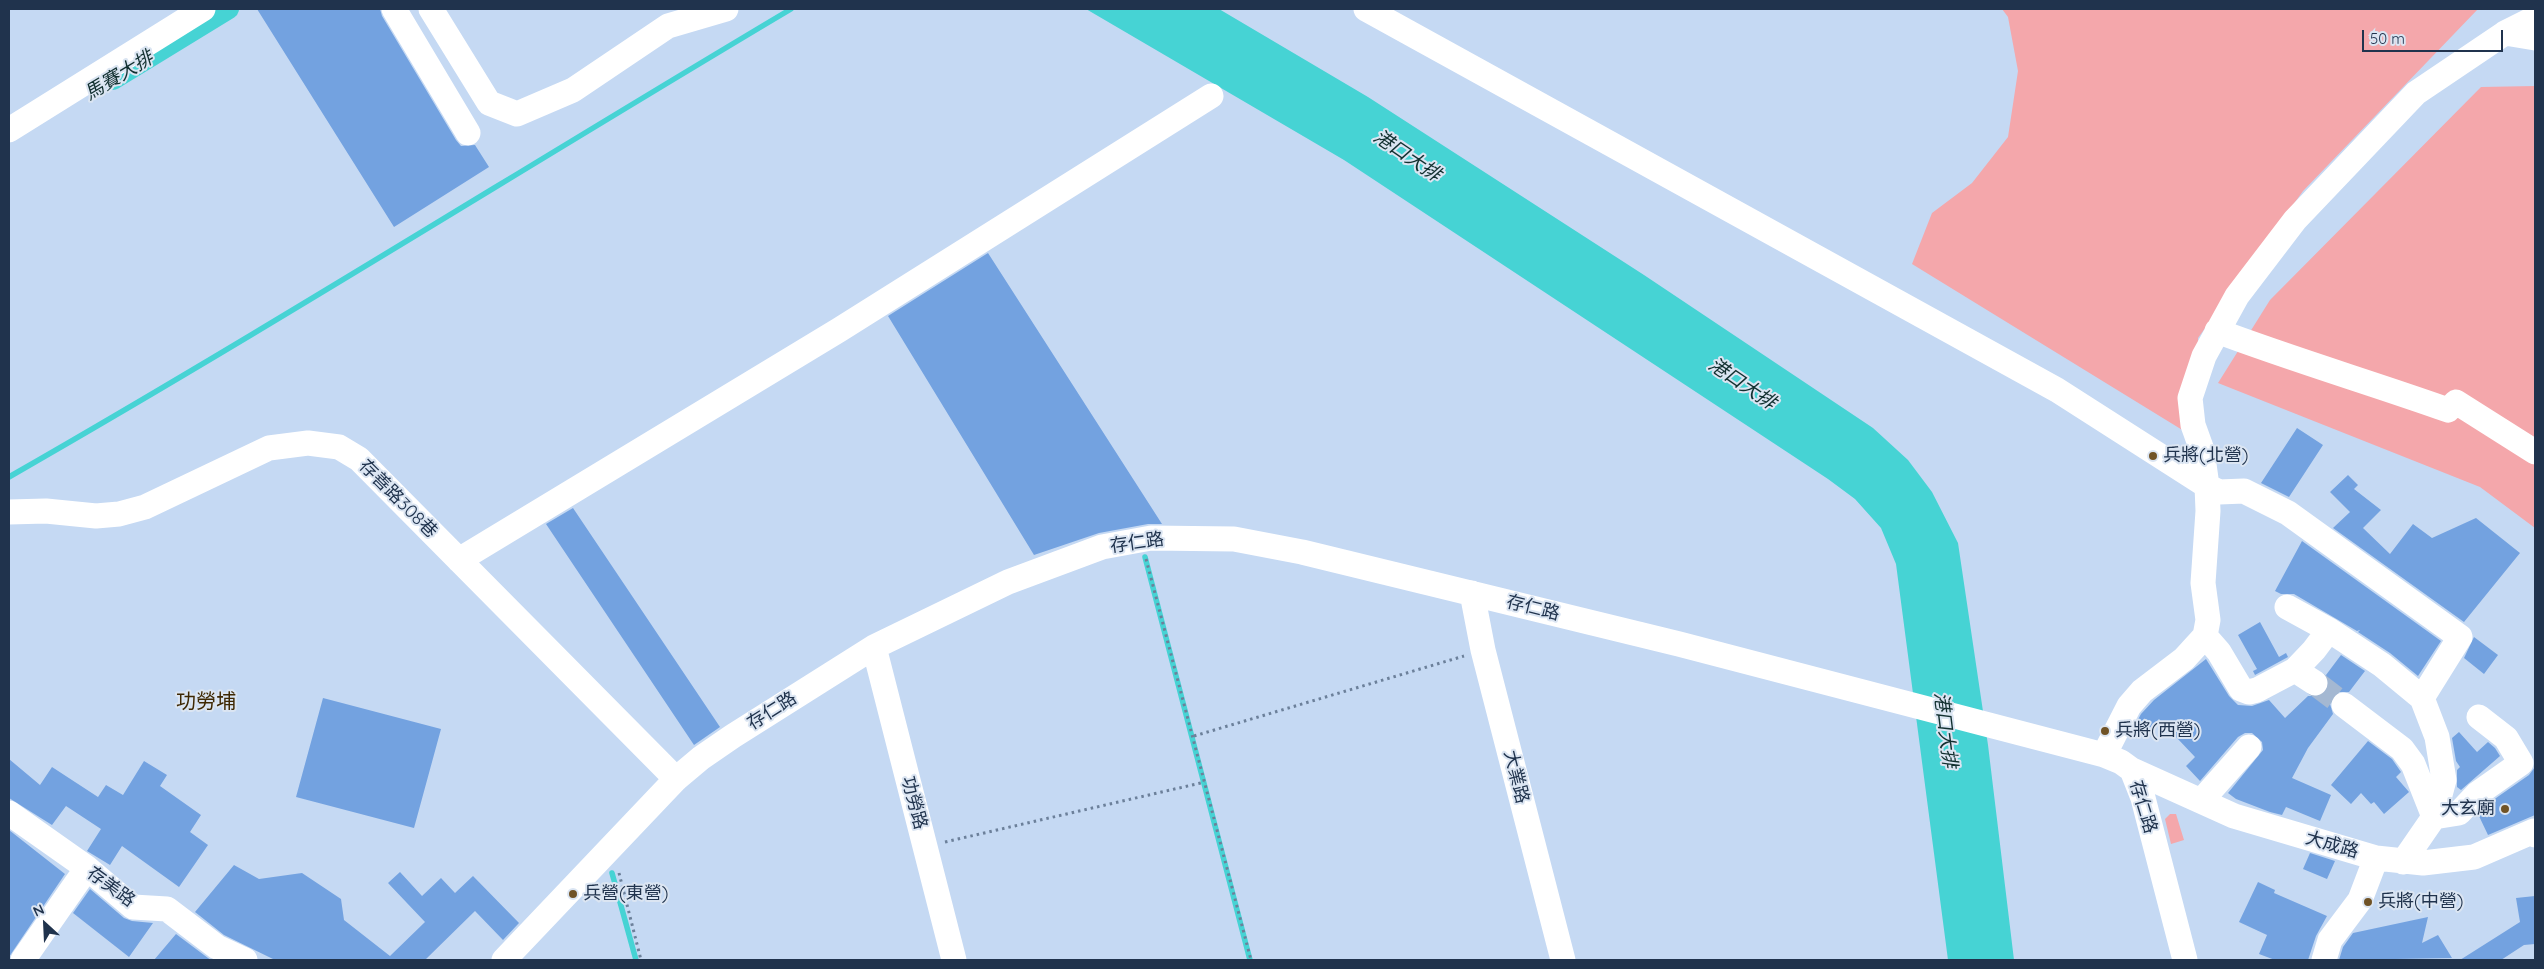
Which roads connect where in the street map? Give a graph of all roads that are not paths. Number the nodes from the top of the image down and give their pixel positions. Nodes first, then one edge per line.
1 (202, 9) edge
2 (394, 9) edge
3 (431, 9) edge
4 (726, 9) edge
5 (1366, 9) edge
6 (2535, 18) edge
7 (2505, 33) junction
8 (2535, 38) edge
9 (1212, 96) dead end
10 (9, 130) edge
11 (468, 133) dead end
12 (2218, 331) junction
13 (2535, 452) edge
14 (2207, 486) junction
15 (9, 512) edge
16 (459, 560) junction
17 (1472, 593) junction
18 (2287, 607) dead end
19 (2329, 630) junction
20 (2205, 636) junction
21 (874, 647) junction
22 (2422, 698) junction
23 (2344, 705) tunnel mouth
24 (2480, 717) dead end
25 (2249, 747) dead end
26 (2528, 754) edge
27 (2104, 755) junction
28 (2132, 770) junction
29 (676, 779) junction
30 (2202, 800) junction
31 (9, 813) edge
32 (2434, 817) junction
33 (2535, 832) edge
34 (2376, 858) junction
35 (2403, 862) junction
36 (87, 868) junction
37 (23, 960) edge
38 (245, 960) edge
39 (504, 960) edge
40 (954, 960) edge
41 (1563, 960) edge
42 (2185, 960) edge
43 (2324, 960) edge

1 - 10 street
2 - 11 street
3 - 4 street
5 - 14 street
6 - 7 street
7 - 8 street
7 - 12 street
9 - 16 street
12 - 13 street
12 - 14 street
14 - 20 street
14 - 22 street
15 - 16 street, 存善路308巷
16 - 29 street, 存善路308巷
17 - 21 street, 存仁路
17 - 27 street, 存仁路
17 - 41 street, 大業路
18 - 19 street
19 - 20 street
19 - 22 street
20 - 27 street
21 - 29 street, 存仁路
21 - 40 street, 功勞路
22 - 32 street
23 - 32 street
24 - 26 street
25 - 30 street
26 - 32 street
27 - 28 street, 存仁路
28 - 30 street, 大成路
28 - 42 street, 存仁路
29 - 39 street, 存仁路
30 - 34 street, 大成路
31 - 36 street, 存美路
32 - 35 street
33 - 35 street, 大成路
34 - 35 street, 大成路
34 - 43 street
36 - 37 street
36 - 38 street, 存美路

